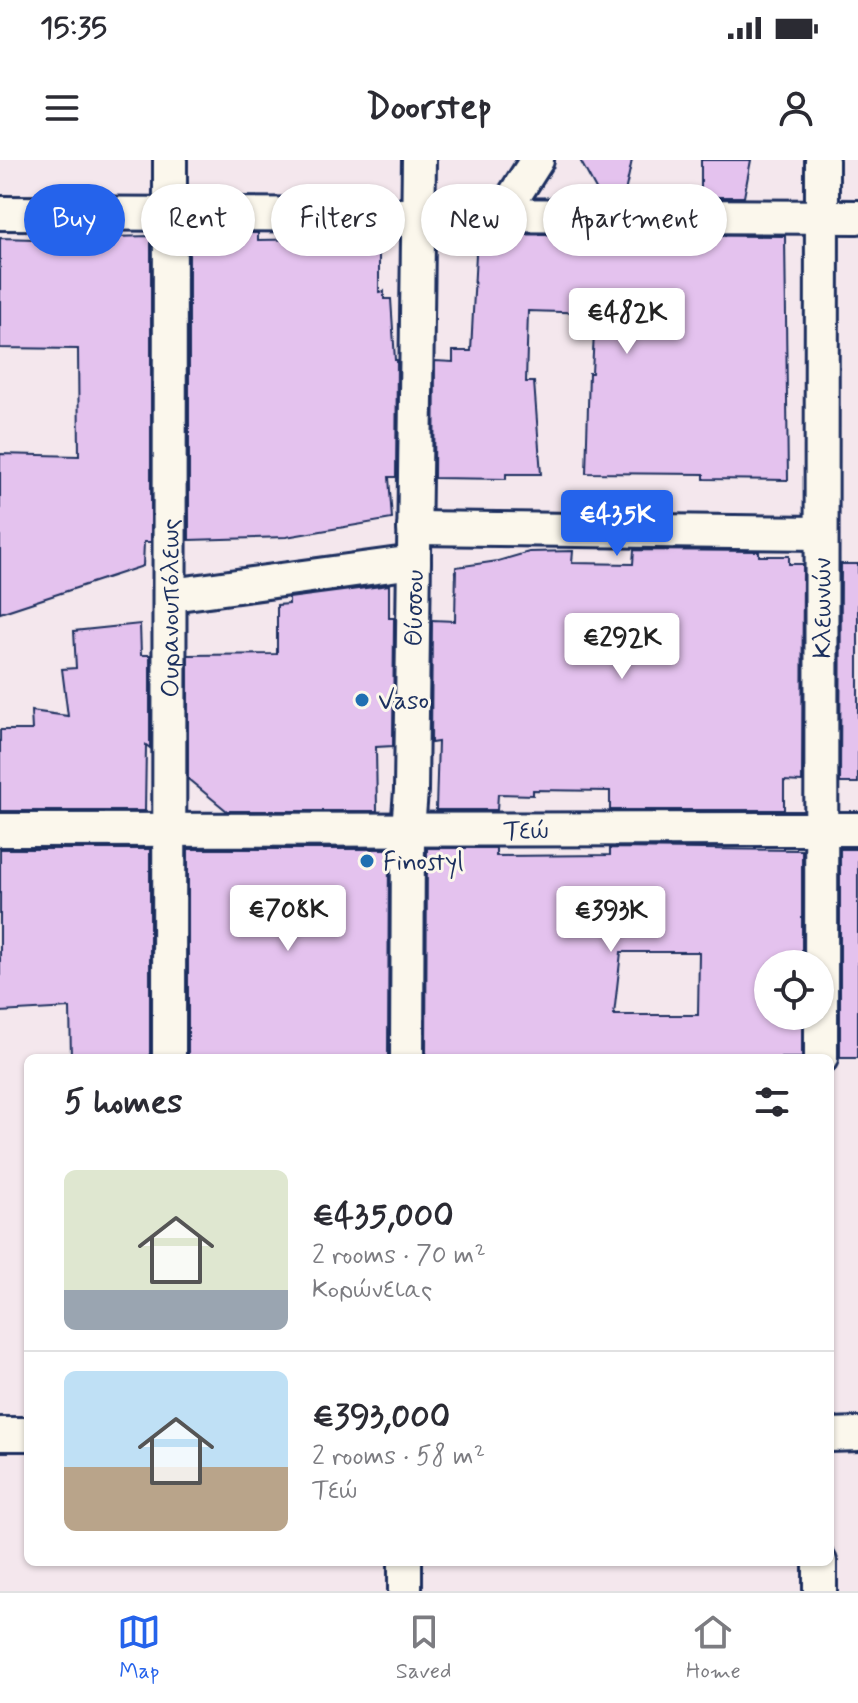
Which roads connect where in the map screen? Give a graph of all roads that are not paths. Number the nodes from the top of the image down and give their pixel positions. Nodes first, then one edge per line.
1 (170, 160) edge
2 (419, 160) edge
3 (537, 160) edge
4 (822, 160) edge
5 (170, 184) edge
6 (522, 184) edge
7 (0, 213) edge
8 (141, 214) edge
9 (255, 214) edge
10 (418, 215) junction
11 (527, 215) edge
12 (822, 217) junction
13 (858, 217) edge
14 (169, 256) edge
15 (414, 528) junction
16 (821, 533) junction
17 (414, 562) junction
18 (171, 595) junction
19 (408, 829) junction
20 (821, 829) junction
21 (858, 829) edge
22 (0, 830) edge
23 (170, 830) junction
24 (169, 1054) edge
25 (407, 1054) edge
26 (821, 1054) edge
27 (0, 1434) edge
28 (24, 1434) edge
29 (858, 1434) edge
30 (834, 1435) edge
31 (405, 1566) edge
32 (820, 1566) edge
33 (405, 1591) edge
34 (820, 1591) edge

1 - 5 street, Ουρανουπόλεως
2 - 10 street, Θύσσου
3 - 6 street
4 - 12 street, Κλεωνών
7 - 8 street
9 - 10 street
10 - 15 street, Θύσσου
11 - 12 street
12 - 13 street
12 - 16 street, Κλεωνών
14 - 18 street, Ουρανουπόλεως
15 - 16 street
15 - 17 street, Θύσσου
16 - 20 street, Κλεωνών
17 - 18 street
17 - 19 street, Θύσσου
18 - 23 street, Ουρανουπόλεως
19 - 20 street, Τεώ
19 - 23 street, Τεώ
19 - 25 street, Θύσσου
20 - 21 street, Τεώ
20 - 26 street, Κλεωνών
22 - 23 street, Τεώ
23 - 24 street, Ουρανουπόλεως
27 - 28 street
29 - 30 street
31 - 33 street
32 - 34 street

